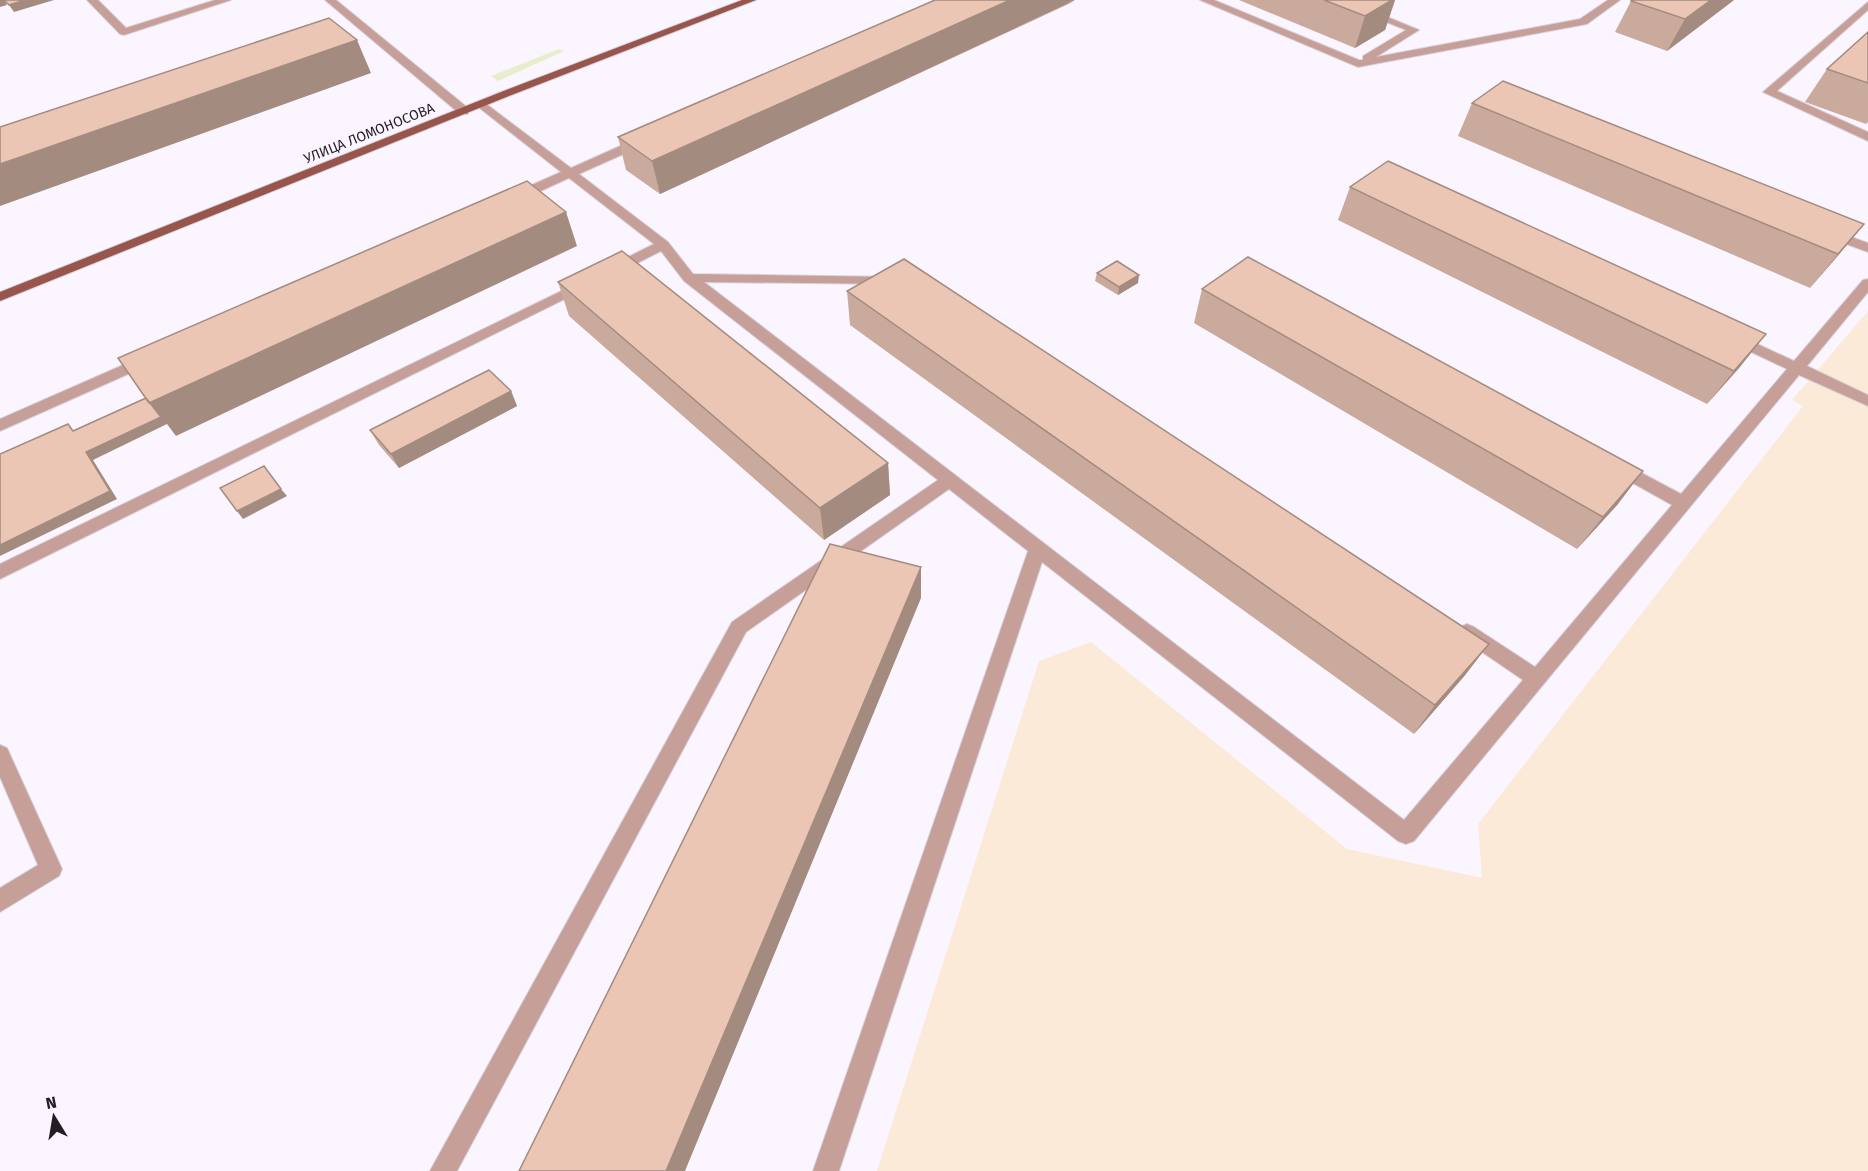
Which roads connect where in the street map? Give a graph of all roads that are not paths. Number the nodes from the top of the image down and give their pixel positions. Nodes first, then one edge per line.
1 (92, 0) edge
2 (226, 0) edge
3 (330, 0) edge
4 (751, 0) edge
5 (1205, 0) edge
6 (1336, 0) edge
7 (1615, 0) edge
8 (1868, 5) edge
9 (1358, 64) junction
10 (481, 104) junction
11 (464, 111) junction
12 (656, 135) edge
13 (1868, 137) edge
14 (569, 173) junction
15 (503, 202) edge
16 (1814, 226) edge
17 (663, 245) junction
18 (1868, 248) edge
19 (689, 278) junction
20 (900, 280) edge
21 (1868, 283) edge
22 (0, 297) edge
23 (1722, 333) edge
24 (164, 352) edge
25 (1797, 368) junction
26 (1868, 400) edge
27 (0, 425) edge
28 (1599, 457) edge
29 (950, 480) junction
30 (1683, 503) junction
31 (1038, 548) junction
32 (0, 572) edge
33 (1458, 626) edge
34 (1536, 678) junction
35 (0, 754) edge
36 (0, 901) edge
37 (443, 1171) edge
38 (826, 1171) edge

1 - 2 lane
3 - 11 lane
4 - 10 main road, УЛИЦА ЛОМОНОСОВА
5 - 9 lane
6 - 9 lane
7 - 9 lane
8 - 13 lane
10 - 11 main road, УЛИЦА ЛОМОНОСОВА
10 - 14 lane
11 - 22 main road, УЛИЦА ЛОМОНОСОВА
12 - 14 lane
14 - 15 lane
14 - 17 lane
16 - 18 lane
17 - 19 lane
17 - 32 lane
19 - 20 lane
19 - 29 lane
21 - 25 lane
23 - 25 lane
24 - 27 lane
25 - 26 lane
25 - 30 lane
28 - 30 lane
29 - 31 lane
29 - 37 lane
30 - 34 lane
31 - 34 lane
31 - 38 lane
33 - 34 lane
35 - 36 lane

